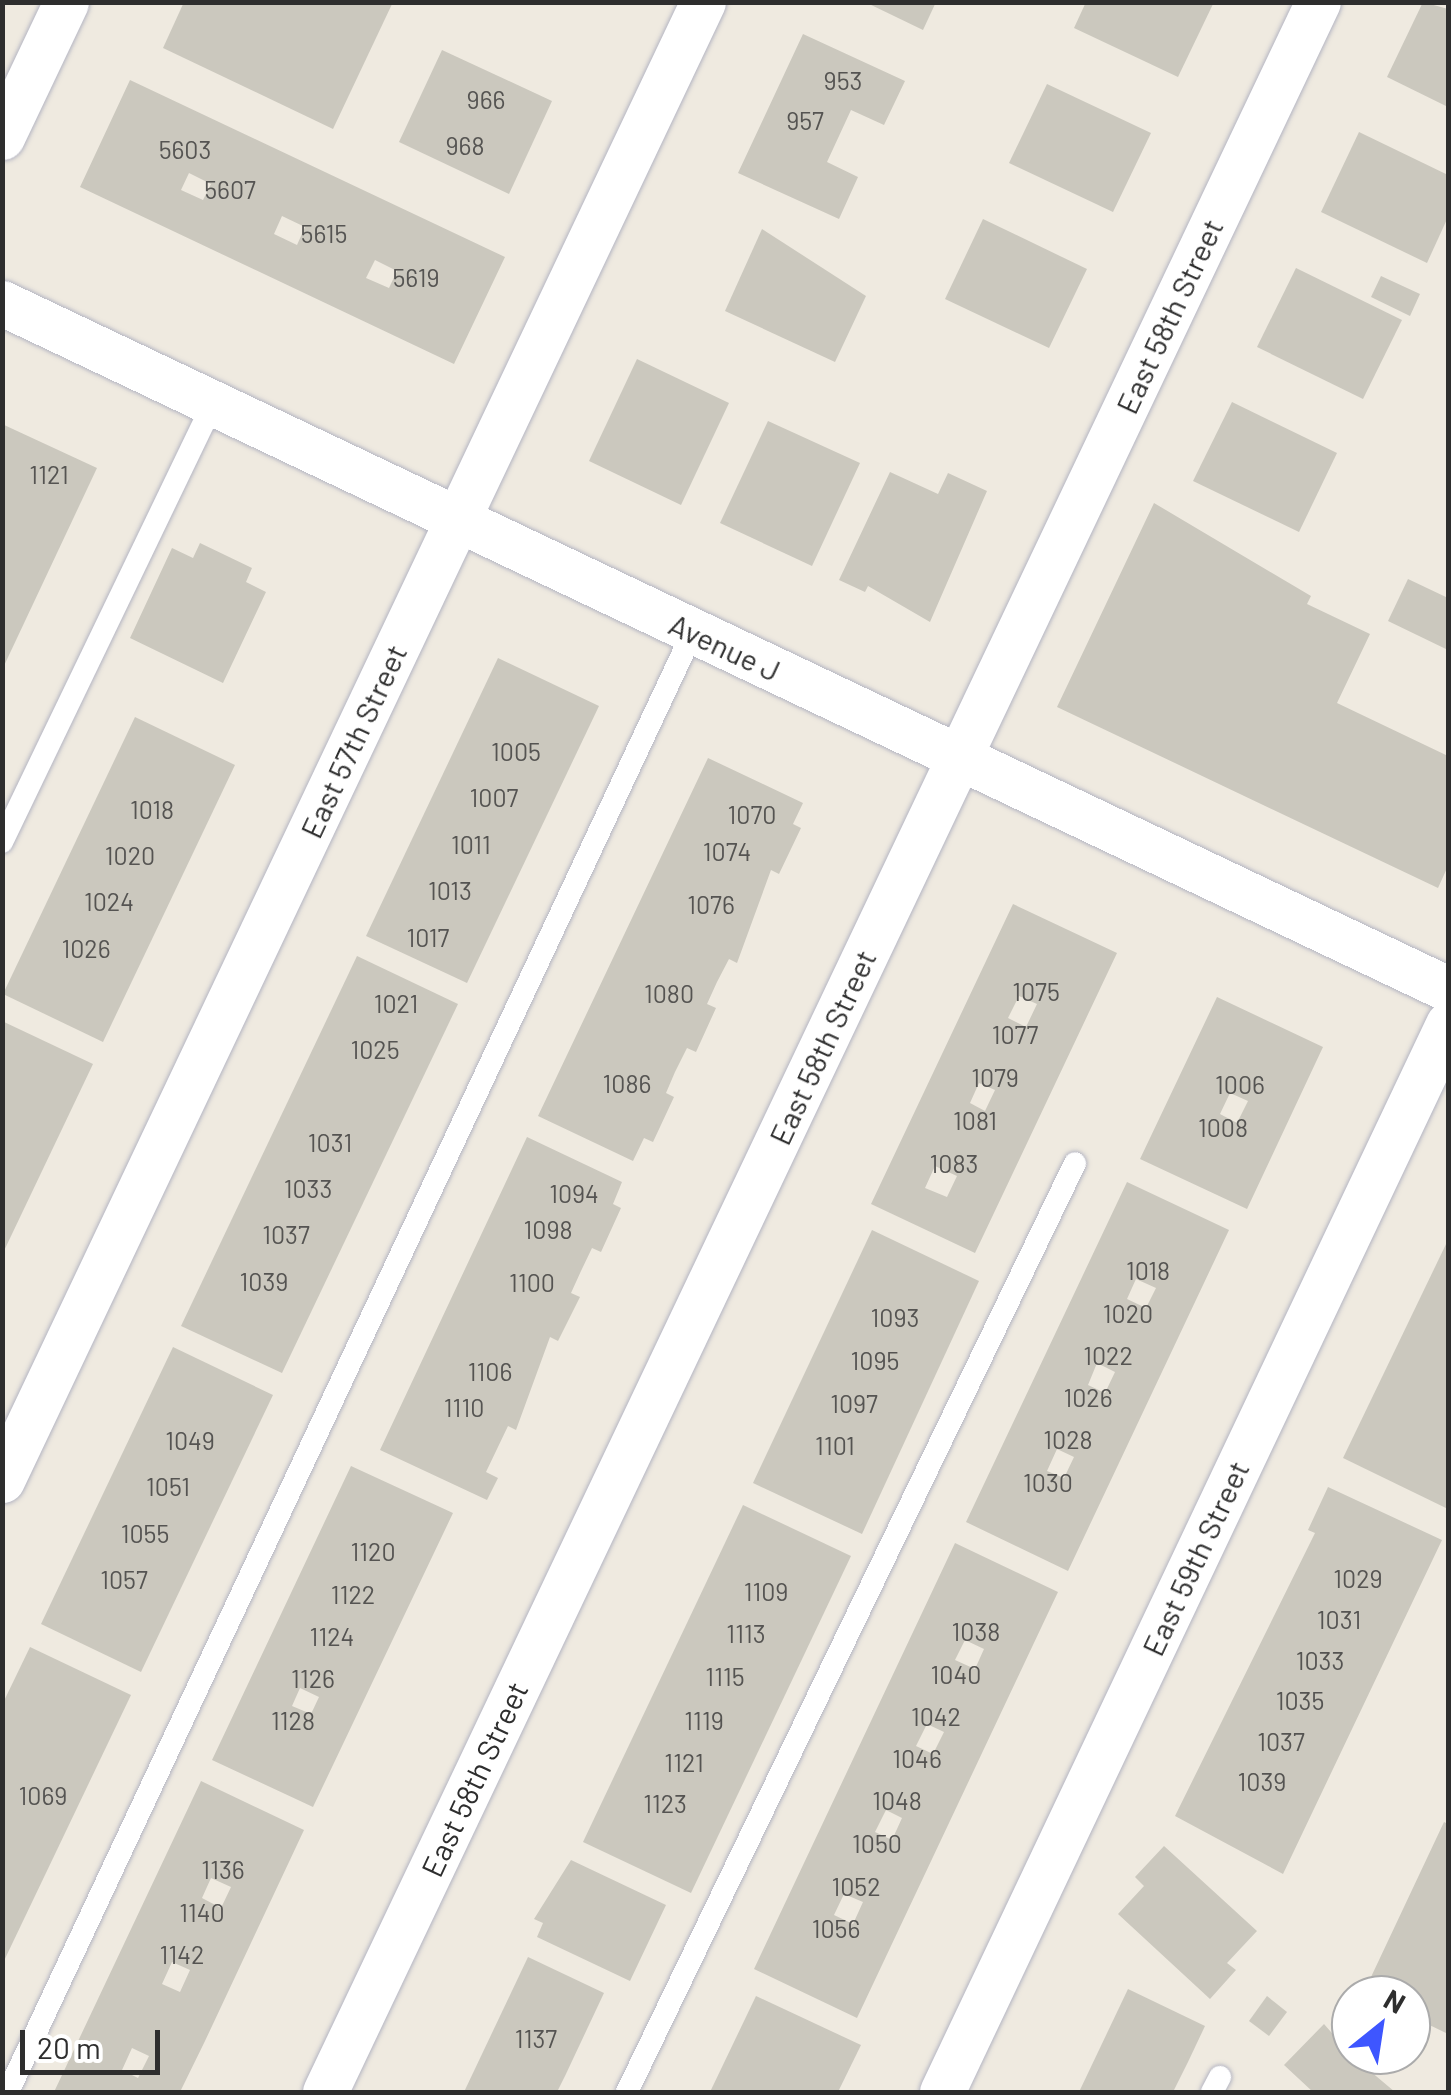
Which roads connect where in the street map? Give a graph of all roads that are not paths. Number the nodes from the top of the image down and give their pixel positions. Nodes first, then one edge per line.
1 (66, 2) edge
2 (703, 2) edge
3 (1318, 2) edge
4 (2, 137) edge
5 (2, 303) edge
6 (213, 403) junction
7 (457, 520) junction
8 (694, 632) junction
9 (960, 758) junction
10 (2, 842) edge
11 (1448, 989) edge
12 (1448, 1024) edge
13 (1076, 1163) dead end
14 (2, 1480) edge
15 (8, 2092) edge
16 (326, 2092) edge
17 (627, 2092) edge
18 (942, 2092) edge

1 - 4 street
2 - 7 street, East 57th Street
3 - 9 street, East 58th Street
5 - 6 street, Avenue J
6 - 7 street, Avenue J
6 - 10 lane
7 - 8 street, Avenue J
7 - 14 street, East 57th Street
8 - 9 street, Avenue J
8 - 15 lane
9 - 11 street, Avenue J
9 - 16 street, East 58th Street
12 - 18 street, East 59th Street
13 - 17 lane

